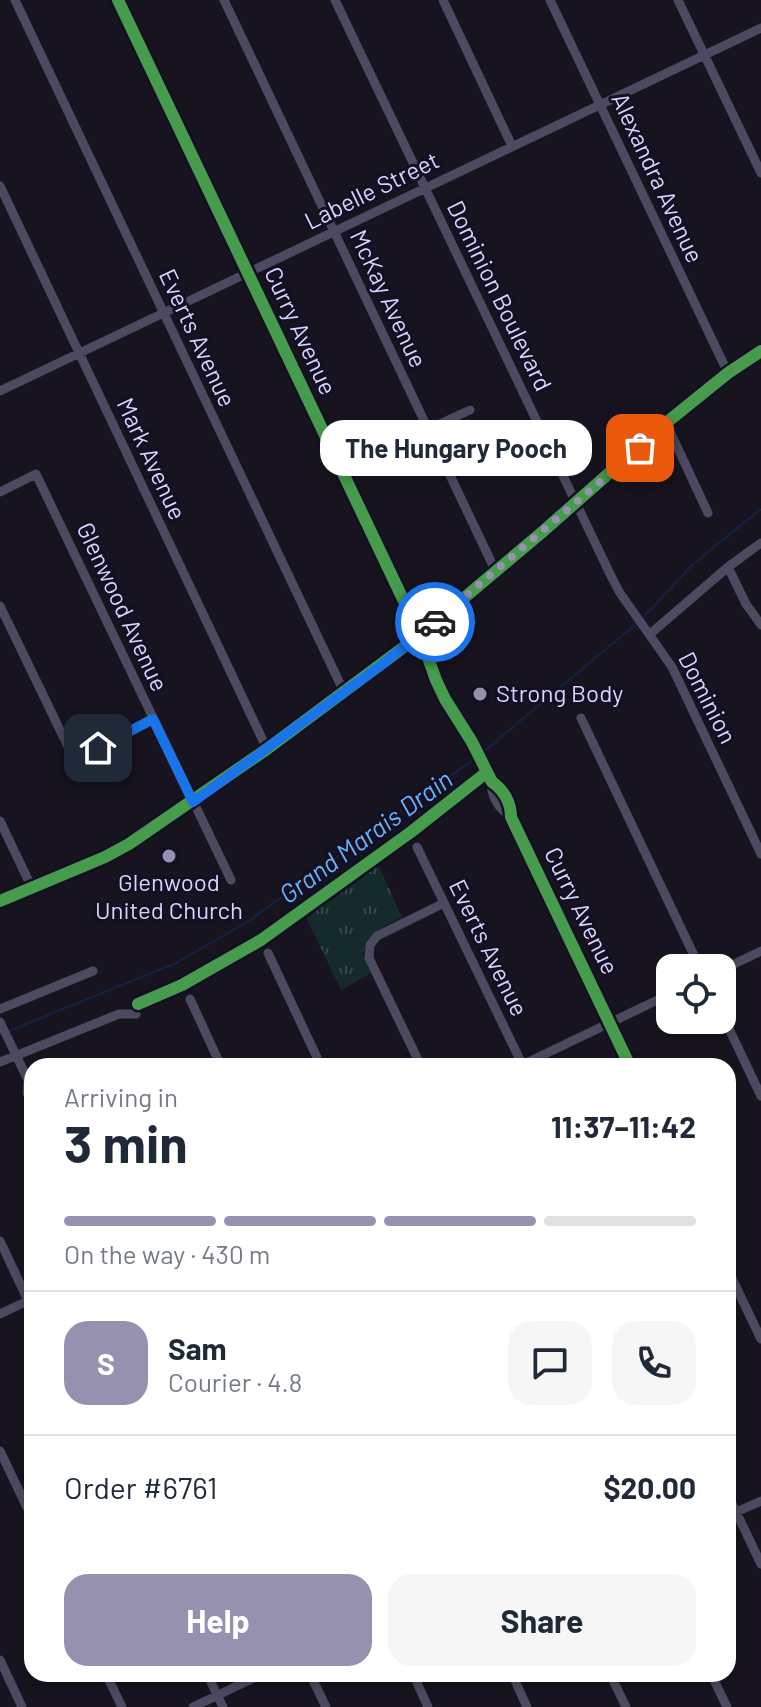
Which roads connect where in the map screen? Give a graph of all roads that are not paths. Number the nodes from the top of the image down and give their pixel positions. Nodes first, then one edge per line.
1 (15, 0) edge
2 (118, 0) edge
3 (224, 0) edge
4 (335, 0) edge
5 (443, 0) edge
6 (550, 0) edge
7 (678, 0) edge
8 (761, 28) edge
9 (704, 55) junction
10 (600, 104) junction
11 (512, 146) junction
12 (761, 173) edge
13 (0, 186) edge
14 (424, 188) junction
15 (334, 231) junction
16 (248, 272) junction
17 (163, 313) junction
18 (761, 351) edge
19 (79, 353) junction
20 (728, 373) junction
21 (0, 391) edge
22 (470, 410) dead end
23 (666, 423) junction
24 (428, 429) junction
25 (342, 469) junction
26 (0, 492) edge
27 (575, 502) junction
28 (708, 513) dead end
29 (761, 543) edge
30 (728, 567) junction
31 (496, 572) junction
32 (0, 606) edge
33 (630, 608) joint
34 (761, 625) edge
35 (650, 634) junction
36 (420, 635) junction
37 (344, 692) junction
38 (581, 718) dead end
39 (153, 719) junction
40 (267, 749) junction
41 (193, 802) junction
42 (0, 821) edge
43 (417, 847) dead end
44 (761, 854) edge
45 (231, 880) dead end
46 (32, 888) junction
47 (0, 901) edge
48 (444, 903) junction
49 (761, 951) edge
50 (268, 953) dead end
51 (693, 954) edge
52 (736, 963) edge
53 (93, 971) dead end
54 (190, 999) dead end
55 (656, 1001) edge
56 (0, 1009) edge
57 (136, 1014) dead end
58 (0, 1022) edge
59 (610, 1023) junction
60 (732, 1034) edge
61 (15, 1052) junction
62 (217, 1058) edge
63 (317, 1058) edge
64 (417, 1058) edge
65 (518, 1058) edge
66 (538, 1058) edge
67 (626, 1058) edge
68 (0, 1062) edge
69 (24, 1070) edge
70 (761, 1096) edge
71 (0, 1241) edge
72 (736, 1287) edge
73 (24, 1289) edge
74 (24, 1305) edge
75 (0, 1314) edge
76 (761, 1339) edge
77 (0, 1451) edge
78 (24, 1501) edge
79 (761, 1501) edge
80 (736, 1512) joint
81 (761, 1564) edge
82 (0, 1660) edge
83 (110, 1682) edge
84 (211, 1682) edge
85 (245, 1682) edge
86 (314, 1682) edge
87 (417, 1682) edge
88 (516, 1682) edge
89 (614, 1682) edge
90 (715, 1682) edge
91 (217, 1695) junction
92 (22, 1707) edge
93 (122, 1707) edge
94 (193, 1707) edge
95 (223, 1707) edge
96 (326, 1707) edge
97 (428, 1707) edge
98 (527, 1707) edge
99 (626, 1707) edge
100 (727, 1707) edge

1 - 17 street, Everts Avenue
2 - 16 street, Curry Avenue
3 - 15 street, McKay Avenue
4 - 14 street, Dominion Boulevard
5 - 11 street
6 - 10 street, Alexandra Avenue
7 - 9 street
8 - 9 street, Labelle Street
9 - 10 street, Labelle Street
9 - 12 street
10 - 11 street, Labelle Street
10 - 20 street, Alexandra Avenue
11 - 14 street, Labelle Street
13 - 19 street, Mark Avenue
14 - 15 street, Labelle Street
14 - 27 street, Dominion Boulevard
15 - 16 street, Labelle Street
15 - 24 street, McKay Avenue
16 - 17 street, Labelle Street
16 - 25 street, Curry Avenue
17 - 19 street, Labelle Street
17 - 37 street, Everts Avenue
18 - 20 street
19 - 21 street, Labelle Street
19 - 40 street, Mark Avenue
20 - 23 street
22 - 24 street
23 - 27 street
23 - 28 street
24 - 25 street
24 - 31 street, McKay Avenue
25 - 36 street, Curry Avenue
26 - 39 street, Glenwood Avenue
27 - 31 street
27 - 33 street, Dominion Boulevard
29 - 30 street
30 - 34 street
30 - 35 street
31 - 36 street
32 - 39 street
33 - 35 street, Dominion
35 - 44 street, Dominion
36 - 37 street
36 - 59 street, Curry Avenue
37 - 40 street
38 - 51 street
39 - 41 street, Glenwood Avenue
40 - 41 street
41 - 45 street, Glenwood Avenue
41 - 46 street
42 - 46 street
43 - 48 street, Everts Avenue
46 - 47 street
48 - 64 street
48 - 65 street, Everts Avenue
49 - 52 street
50 - 63 street
53 - 56 street
54 - 62 street
55 - 59 street
57 - 61 street
58 - 61 street
59 - 66 street
59 - 67 street, Curry Avenue
60 - 70 street
61 - 68 street
61 - 69 street
71 - 73 street
72 - 76 street
74 - 75 street
77 - 78 street
79 - 80 street
80 - 81 street
82 - 92 street
83 - 93 street
84 - 91 street
85 - 91 street
86 - 96 street
87 - 97 street
88 - 98 street
89 - 99 street
90 - 100 street
91 - 94 street
91 - 95 street

